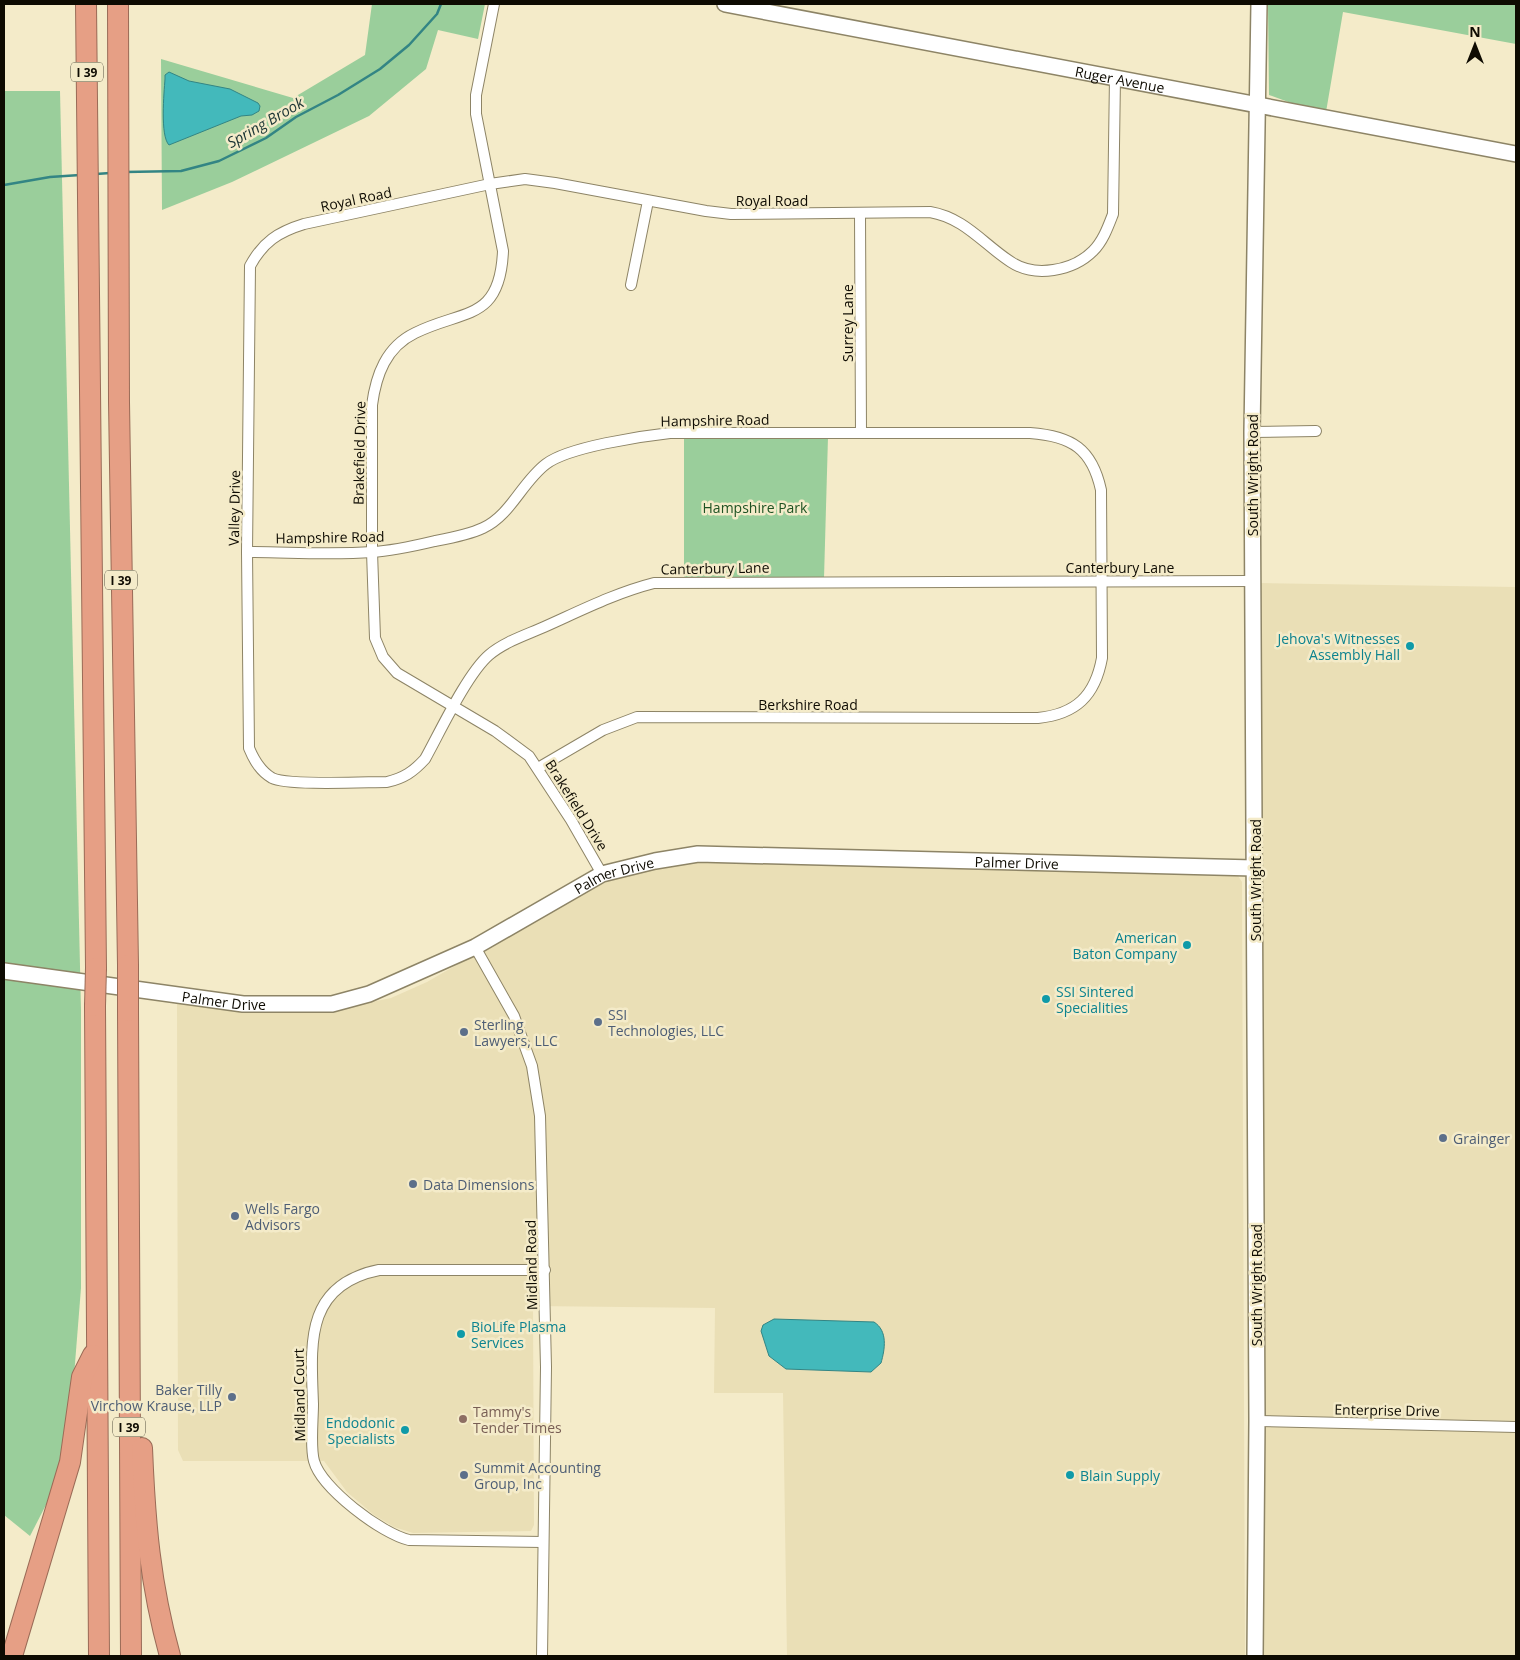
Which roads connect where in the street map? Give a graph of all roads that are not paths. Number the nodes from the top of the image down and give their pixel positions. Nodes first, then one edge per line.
1 (86, 4) edge
2 (118, 4) edge
3 (494, 4) edge
4 (725, 4) edge
5 (1259, 4) edge
6 (759, 7) edge
7 (1115, 77) junction
8 (1259, 104) junction
9 (1516, 154) edge
10 (490, 184) junction
11 (648, 200) junction
12 (860, 213) junction
13 (263, 246) joint
14 (631, 285) dead end
15 (1316, 431) dead end
16 (1252, 432) junction
17 (861, 433) junction
18 (247, 552) junction
19 (372, 552) junction
20 (1101, 581) junction
21 (1253, 581) junction
22 (454, 707) junction
23 (538, 768) junction
24 (262, 770) joint
25 (1254, 868) junction
26 (602, 874) junction
27 (475, 947) junction
28 (4, 971) edge
29 (545, 1270) junction
30 (96, 1349) junction
31 (128, 1413) junction
32 (1257, 1420) junction
33 (1516, 1427) edge
34 (542, 1542) junction
35 (12, 1656) edge
36 (99, 1656) edge
37 (131, 1656) edge
38 (170, 1656) edge
39 (542, 1656) edge
40 (1255, 1656) edge

1 - 30 highway, I 39, bridge
2 - 31 highway, I 39, bridge
3 - 10 street, Brakefield Drive
4 - 6 street, Ruger Avenue
5 - 8 street, South Wright Road
6 - 7 street, Ruger Avenue
7 - 8 street, Ruger Avenue
7 - 12 street, Royal Road
8 - 9 street, Ruger Avenue
8 - 16 street, South Wright Road
10 - 11 street, Royal Road
10 - 13 street, Royal Road
10 - 19 street, Brakefield Drive
11 - 12 street, Royal Road
11 - 14 street
12 - 17 street, Surrey Lane
13 - 18 street, Valley Drive
15 - 16 street
16 - 21 street, South Wright Road
17 - 19 street, Hampshire Road
17 - 20 street, Hampshire Road
18 - 19 street, Hampshire Road
18 - 24 street, Valley Drive
19 - 22 street, Brakefield Drive
20 - 21 street, Canterbury Lane
20 - 22 street, Canterbury Lane
20 - 23 street, Berkshire Road
21 - 25 street, South Wright Road
22 - 23 street, Brakefield Drive
22 - 24 street, Canterbury Lane
23 - 26 street, Brakefield Drive
25 - 26 street, Palmer Drive
25 - 32 street, South Wright Road
26 - 27 street, Palmer Drive
27 - 28 street, Palmer Drive
27 - 29 street, Midland Road
29 - 34 street, Midland Road
29 - 34 street, Midland Court
30 - 35 highway
30 - 36 highway, I 39
31 - 37 highway, I 39
31 - 38 highway
32 - 33 street, Enterprise Drive
32 - 40 street, South Wright Road
34 - 39 street, Midland Road

